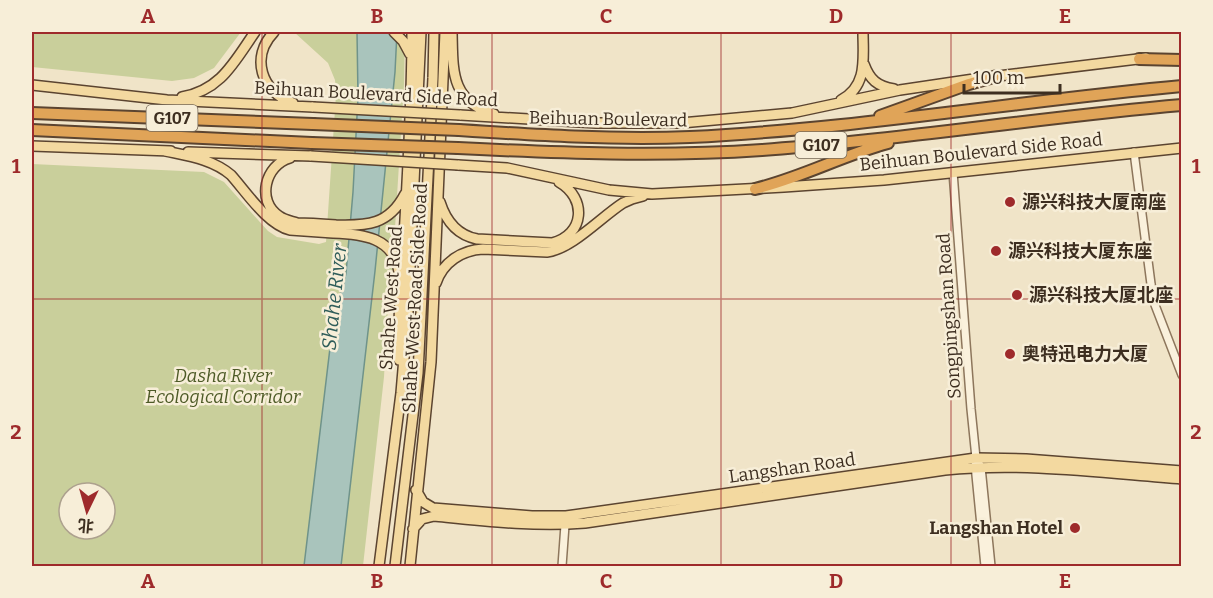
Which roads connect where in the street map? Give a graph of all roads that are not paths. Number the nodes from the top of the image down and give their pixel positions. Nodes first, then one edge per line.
1 (255, 32) edge
2 (394, 32) edge
3 (412, 32) edge
4 (421, 32) edge
5 (434, 32) edge
6 (445, 32) edge
7 (452, 32) edge
8 (863, 32) edge
9 (273, 33) edge
10 (1182, 55) edge
11 (1139, 59) junction
12 (1182, 60) edge
13 (863, 61) junction
14 (412, 62) junction
15 (997, 76) junction
16 (32, 85) edge
17 (1182, 86) edge
18 (900, 90) junction
19 (167, 100) junction
20 (1182, 105) edge
21 (828, 106) junction
22 (313, 107) junction
23 (32, 113) edge
24 (508, 118) junction
25 (854, 124) junction
26 (32, 130) edge
27 (934, 133) junction
28 (32, 146) edge
29 (1182, 148) edge
30 (165, 151) junction
31 (1134, 152) junction
32 (311, 156) junction
33 (953, 172) junction
34 (545, 176) junction
35 (755, 189) junction
36 (407, 192) junction
37 (438, 192) junction
38 (652, 194) junction
39 (297, 227) junction
40 (484, 244) junction
41 (546, 248) junction
42 (400, 284) junction
43 (434, 294) junction
44 (1182, 375) edge
45 (401, 393) junction
46 (416, 397) junction
47 (977, 464) junction
48 (1182, 471) edge
49 (419, 472) junction
50 (1182, 479) edge
51 (416, 490) junction
52 (565, 525) junction
53 (413, 529) junction
54 (379, 567) edge
55 (394, 567) edge
56 (410, 567) edge
57 (562, 567) edge
58 (985, 567) edge
59 (991, 567) edge

1 - 19 main road
2 - 14 main road
3 - 14 main road, Shahe West Road Side Road
4 - 45 main road, Shahe West Road
5 - 46 main road, Shahe West Road
6 - 37 main road, Shahe West Road Side Road
7 - 24 main road
8 - 13 main road
9 - 22 main road
10 - 11 main road, Beihuan Boulevard Side Road
11 - 12 highway
11 - 15 main road, Beihuan Boulevard Side Road
13 - 18 main road
13 - 21 main road
14 - 36 main road, Shahe West Road Side Road
15 - 18 main road, Beihuan Boulevard Side Road
15 - 25 highway
16 - 19 main road, Beihuan Boulevard Side Road
17 - 25 highway, Beihuan Boulevard / G107
18 - 21 main road, Beihuan Boulevard Side Road
19 - 22 main road, Beihuan Boulevard Side Road
20 - 27 highway, Beihuan Boulevard / G107
21 - 24 main road, Beihuan Boulevard Side Road
22 - 24 main road, Beihuan Boulevard Side Road, bridge
23 - 25 highway, Beihuan Boulevard / G107, bridge
26 - 27 highway, Beihuan Boulevard / G107, bridge
27 - 35 highway
28 - 30 main road, Beihuan Boulevard Side Road
29 - 31 main road, Beihuan Boulevard Side Road
30 - 32 main road, Beihuan Boulevard Side Road
30 - 39 main road
31 - 33 main road, Beihuan Boulevard Side Road
31 - 44 street
32 - 34 main road, Beihuan Boulevard Side Road, bridge
32 - 39 main road
33 - 35 main road, Beihuan Boulevard Side Road
33 - 47 street, Songpingshan Road
34 - 38 main road, Beihuan Boulevard Side Road
34 - 41 main road
35 - 38 main road, Beihuan Boulevard Side Road
36 - 39 main road
36 - 42 main road, Shahe West Road Side Road
37 - 40 main road
37 - 43 main road, Shahe West Road Side Road
38 - 41 main road
39 - 42 main road
40 - 41 main road
40 - 43 main road
42 - 45 main road, Shahe West Road Side Road
43 - 49 main road, Shahe West Road Side Road
45 - 54 main road, Shahe West Road
46 - 49 main road
46 - 55 main road, Shahe West Road
47 - 48 main road, Langshan Road
47 - 50 main road, Langshan Road
47 - 51 main road, Langshan Road
47 - 52 main road, Langshan Road
47 - 58 street, Songpingshan Road
47 - 59 street, Songpingshan Road
49 - 51 main road, Shahe West Road Side Road
51 - 53 main road, Shahe West Road Side Road
52 - 53 main road, Langshan Road
52 - 57 street
53 - 56 main road, Shahe West Road Side Road

